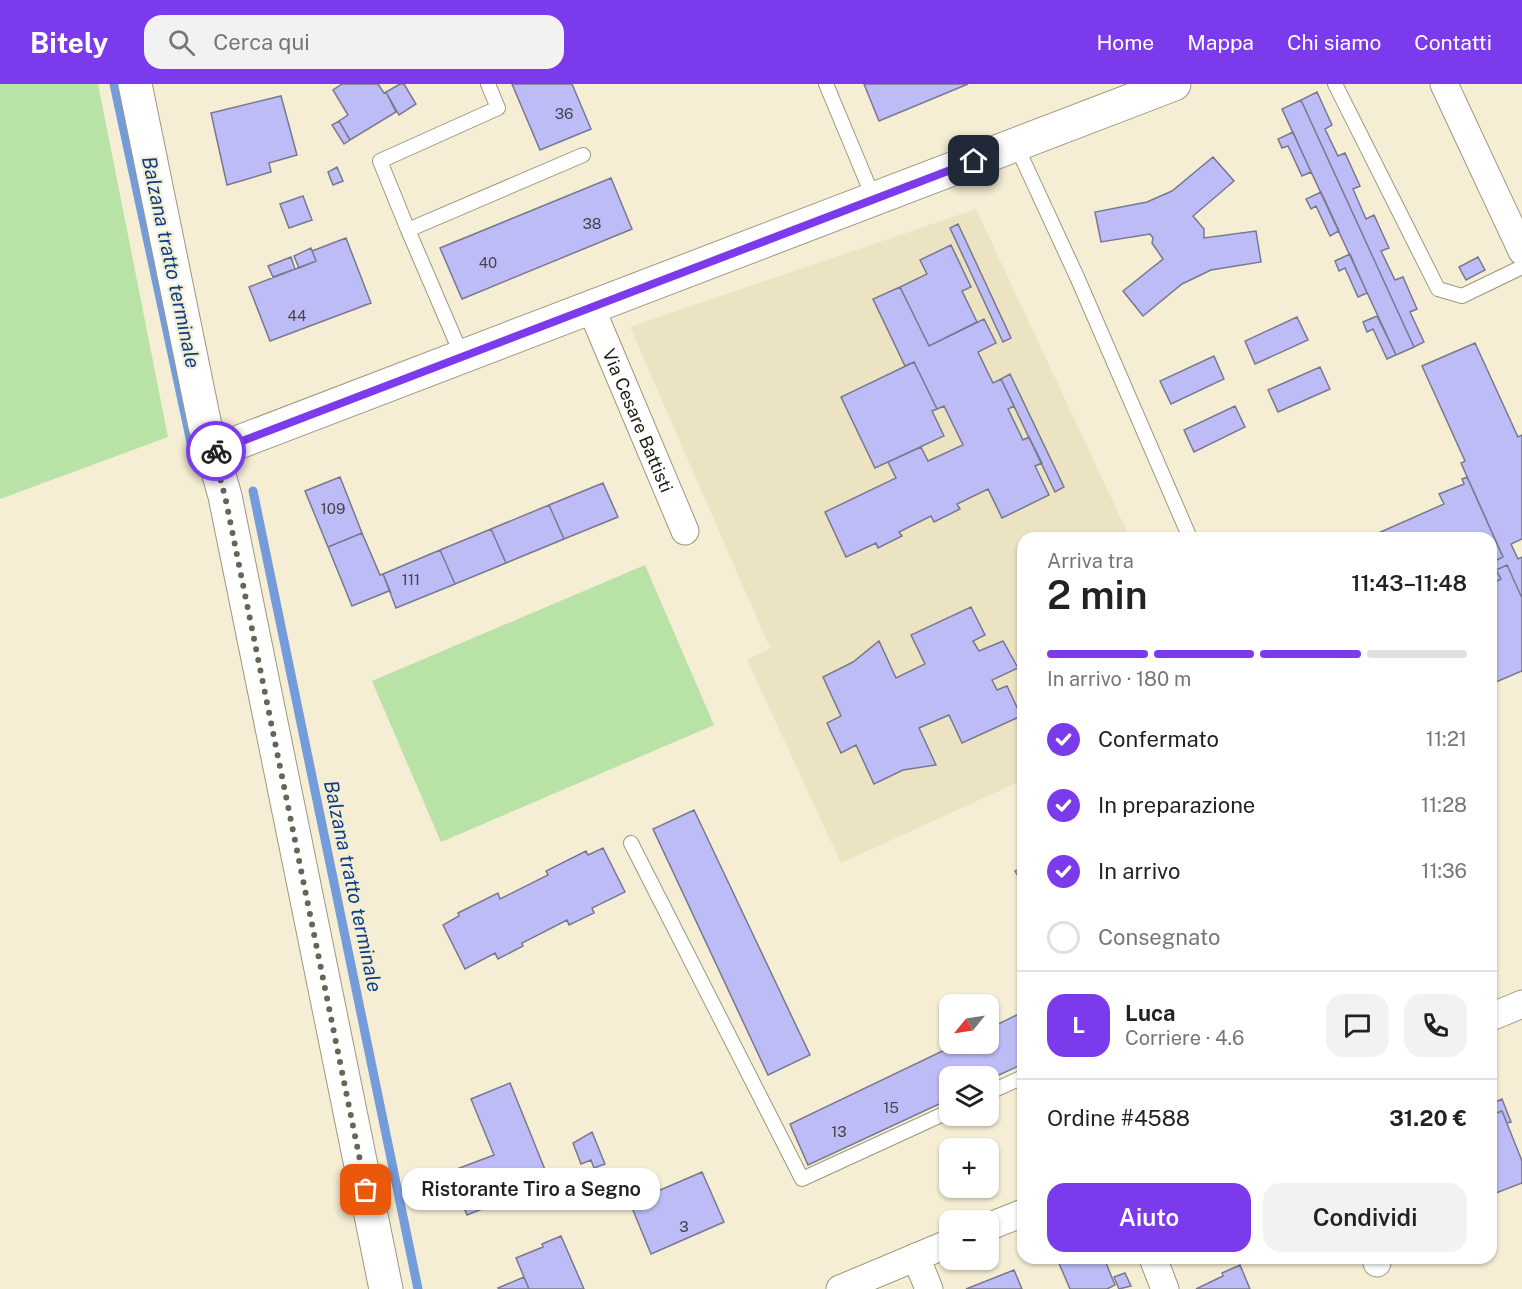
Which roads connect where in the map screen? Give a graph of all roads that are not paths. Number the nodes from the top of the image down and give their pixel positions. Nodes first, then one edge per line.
1 (135, 84) edge
2 (489, 84) edge
3 (826, 84) edge
4 (1174, 84) edge
5 (1335, 84) edge
6 (1444, 86) edge
7 (1016, 145) junction
8 (583, 155) dead end
9 (874, 199) junction
10 (408, 230) junction
11 (1522, 251) edge
12 (1522, 267) edge
13 (591, 308) junction
14 (463, 358) junction
15 (213, 452) junction
16 (685, 531) dead end
17 (1187, 532) edge
18 (631, 843) dead end
19 (1522, 1004) edge
20 (1497, 1014) edge
21 (1017, 1080) edge
22 (999, 1088) edge
23 (939, 1115) edge
24 (1017, 1215) edge
25 (999, 1223) edge
26 (939, 1248) edge
27 (916, 1257) junction
28 (1155, 1264) edge
29 (386, 1289) edge
30 (840, 1289) edge
31 (929, 1289) edge
32 (1165, 1289) edge

1 - 15 street
2 - 10 lane
3 - 9 lane
4 - 7 street
5 - 12 lane
6 - 11 street
7 - 9 street
7 - 17 lane
8 - 10 lane
9 - 13 street
10 - 14 lane
13 - 14 street
13 - 16 street, Via Cesare Battisti
14 - 15 street
15 - 29 street
18 - 23 lane
19 - 20 street
21 - 22 lane
24 - 25 street
26 - 27 street
27 - 30 street
27 - 31 street
28 - 32 street

